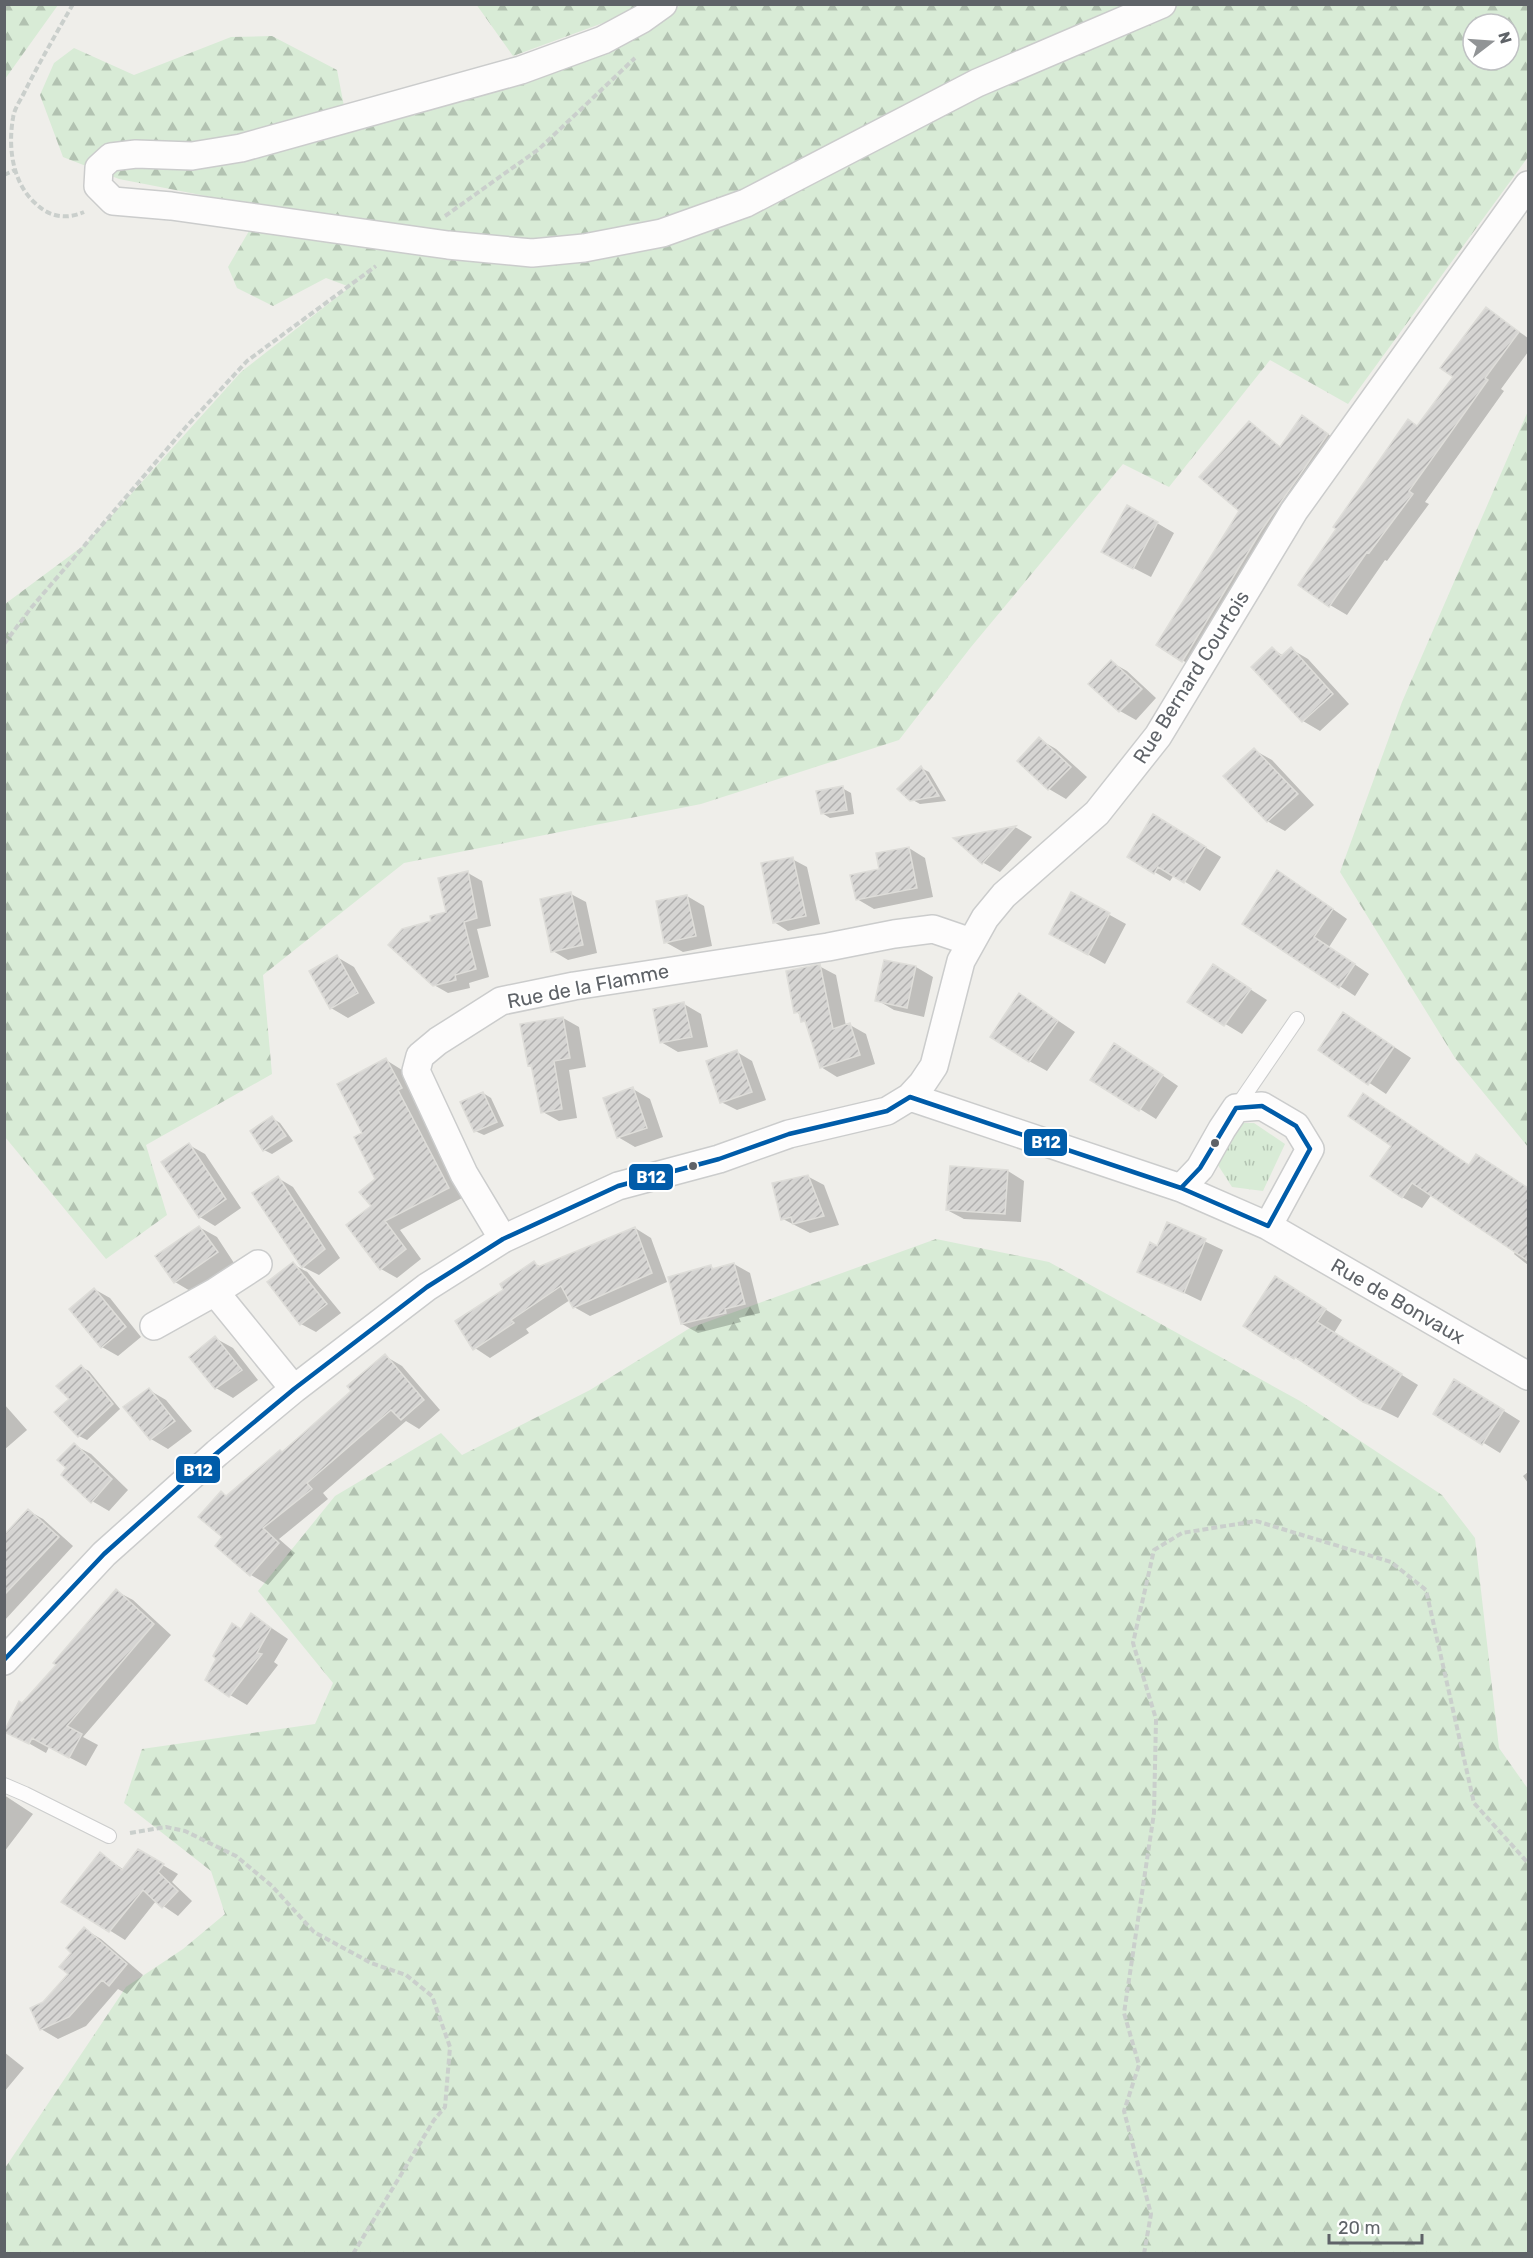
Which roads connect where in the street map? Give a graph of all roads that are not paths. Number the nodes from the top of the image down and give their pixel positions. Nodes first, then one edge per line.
1 (663, 4) edge
2 (1162, 4) edge
3 (1528, 185) edge
4 (971, 942) junction
5 (1297, 1019) dead end
6 (910, 1097) junction
7 (1236, 1108) junction
8 (1180, 1188) junction
9 (1268, 1226) junction
10 (503, 1239) junction
11 (258, 1264) dead end
12 (215, 1292) junction
13 (154, 1326) dead end
14 (1528, 1376) edge
15 (294, 1389) junction
16 (4, 1661) edge
17 (4, 1785) edge
18 (109, 1836) road end

1 - 2 street
3 - 4 street, Rue Bernard Courtois
4 - 6 street, Rue Bernard Courtois
4 - 10 street, Rue de la Flamme
5 - 7 lane
6 - 8 street, Rue de Bonvaux
6 - 10 street, Rue Bernard Courtois
7 - 8 street
7 - 9 street
8 - 9 street, Rue de Bonvaux
9 - 14 street, Rue de Bonvaux
10 - 15 street, Rue Bernard Courtois
11 - 12 street
12 - 13 street
12 - 15 street
15 - 16 street, Rue Bernard Courtois
17 - 18 lane

